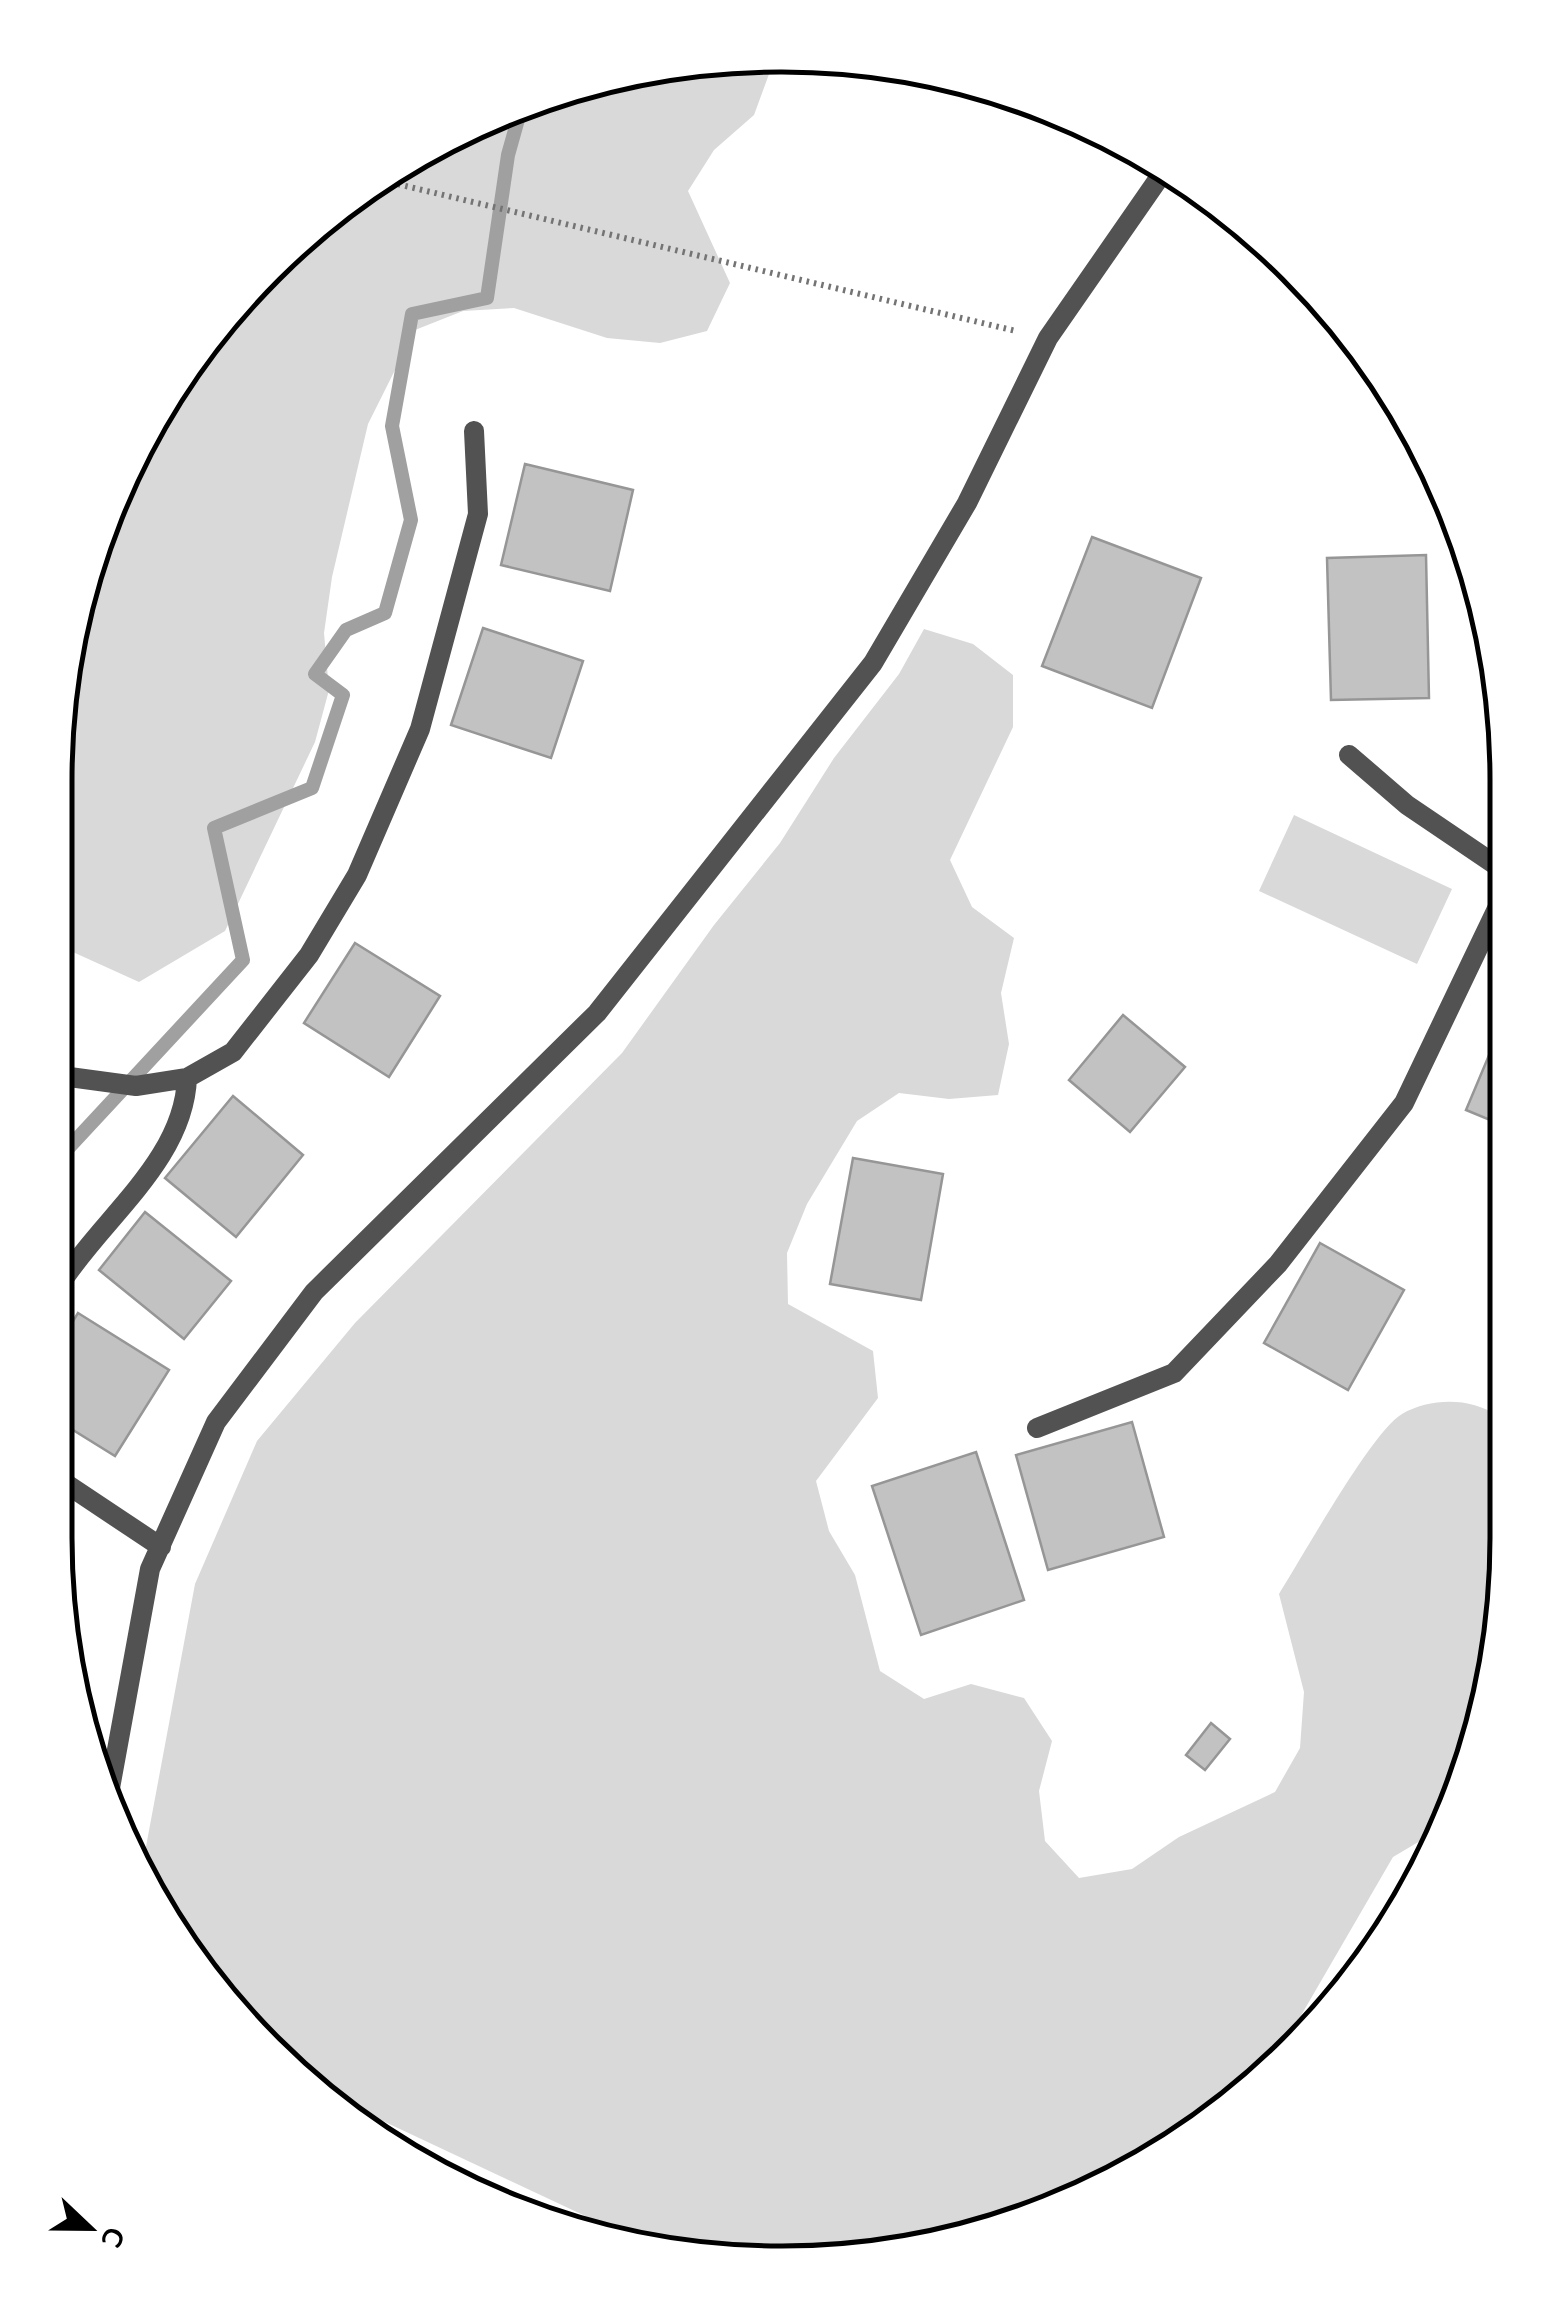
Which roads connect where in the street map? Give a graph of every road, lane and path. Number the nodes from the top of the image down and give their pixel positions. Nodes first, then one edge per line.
1 (1157, 181) edge
2 (399, 185) edge
3 (1048, 338) junction
4 (474, 430) dead end
5 (1349, 755) dead end
6 (1490, 861) edge
7 (1490, 923) edge
8 (72, 1077) edge
9 (187, 1078) junction
10 (72, 1269) edge
11 (1037, 1428) dead end
12 (72, 1488) edge
13 (160, 1547) junction
14 (113, 1773) edge

1 - 3 lane
2 - 3 path
3 - 13 lane
4 - 9 lane
5 - 6 lane
7 - 11 lane
8 - 9 lane
9 - 10 lane
12 - 13 lane
13 - 14 lane

